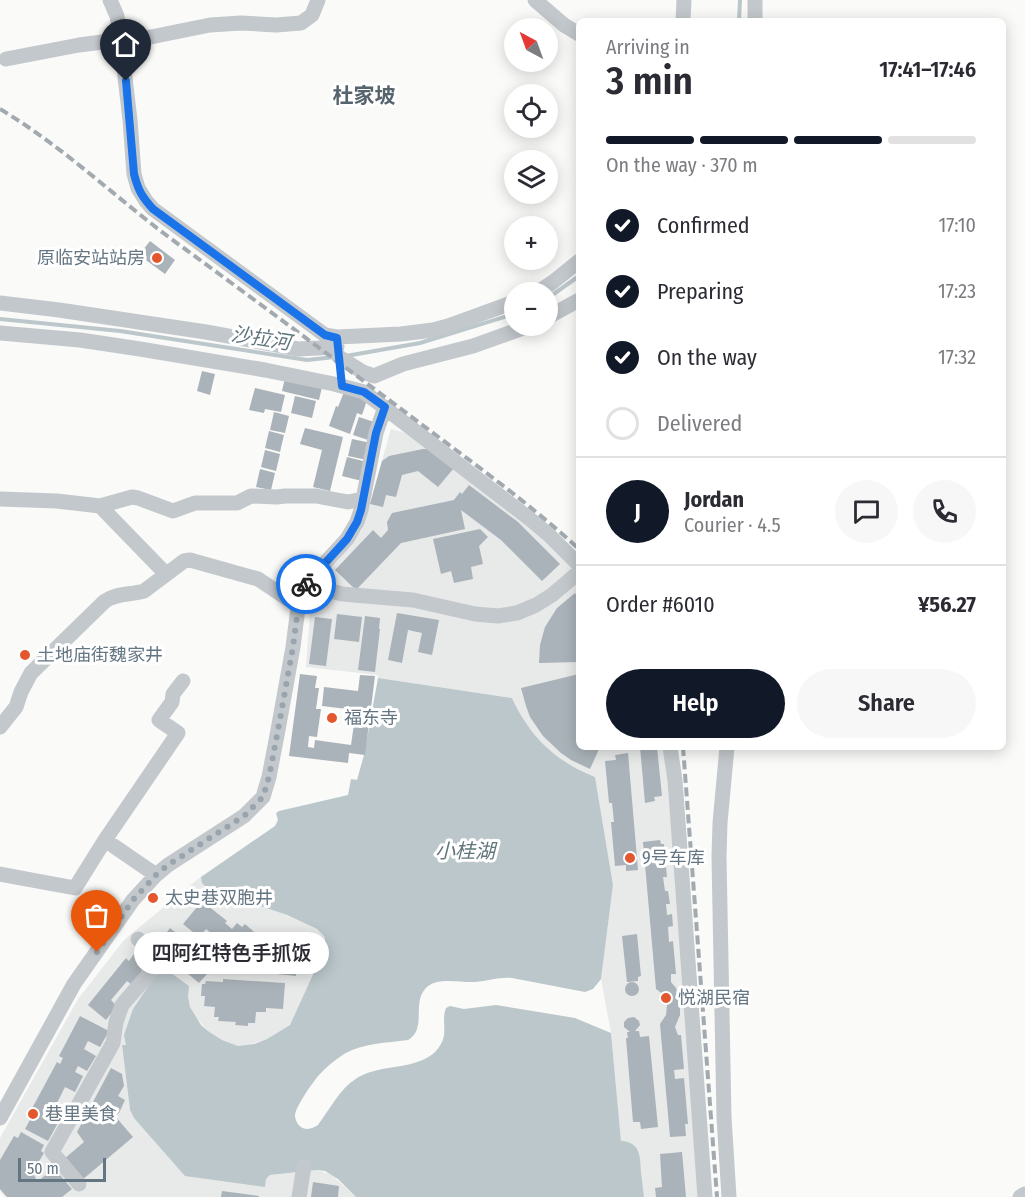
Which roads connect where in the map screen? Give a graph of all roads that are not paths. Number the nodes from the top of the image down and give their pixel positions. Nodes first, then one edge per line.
1 (110, 0) edge
2 (318, 0) edge
3 (535, 0) edge
4 (684, 0) edge
5 (755, 0) edge
6 (683, 18) edge
7 (755, 18) edge
8 (576, 32) edge
9 (121, 43) junction
10 (6, 59) dead end
11 (576, 263) edge
12 (553, 282) edge
13 (576, 302) edge
14 (0, 303) edge
15 (504, 306) edge
16 (558, 312) edge
17 (0, 333) edge
18 (504, 335) edge
19 (337, 347) junction
20 (342, 380) junction
21 (385, 407) junction
22 (0, 499) edge
23 (363, 499) junction
24 (100, 506) junction
25 (576, 562) edge
26 (166, 574) junction
27 (576, 575) edge
28 (310, 579) junction
29 (299, 600) junction
30 (183, 681) dead end
31 (0, 727) edge
32 (670, 750) edge
33 (727, 750) edge
34 (105, 840) junction
35 (0, 874) edge
36 (156, 875) junction
37 (138, 939) dead end
38 (0, 1118) edge
39 (304, 1166) dead end
40 (79, 1184) dead end
41 (1025, 1194) edge
42 (300, 1197) edge
43 (705, 1197) edge
44 (729, 1197) edge
45 (1020, 1197) edge

1 - 9 street
2 - 9 street
3 - 8 street
4 - 6 street
5 - 7 street
9 - 10 street
9 - 19 street
11 - 12 street
13 - 16 street
14 - 19 street
15 - 19 street
17 - 20 street
18 - 19 street
19 - 20 street
20 - 21 street
21 - 23 street
21 - 25 street
22 - 24 street
23 - 24 street
23 - 28 street
24 - 26 street
26 - 29 street
26 - 31 street
27 - 28 street
28 - 29 street
29 - 36 street
30 - 34 street
32 - 43 street
33 - 44 street
34 - 35 street
34 - 36 street
36 - 38 street
37 - 40 street
39 - 42 street
41 - 45 street

